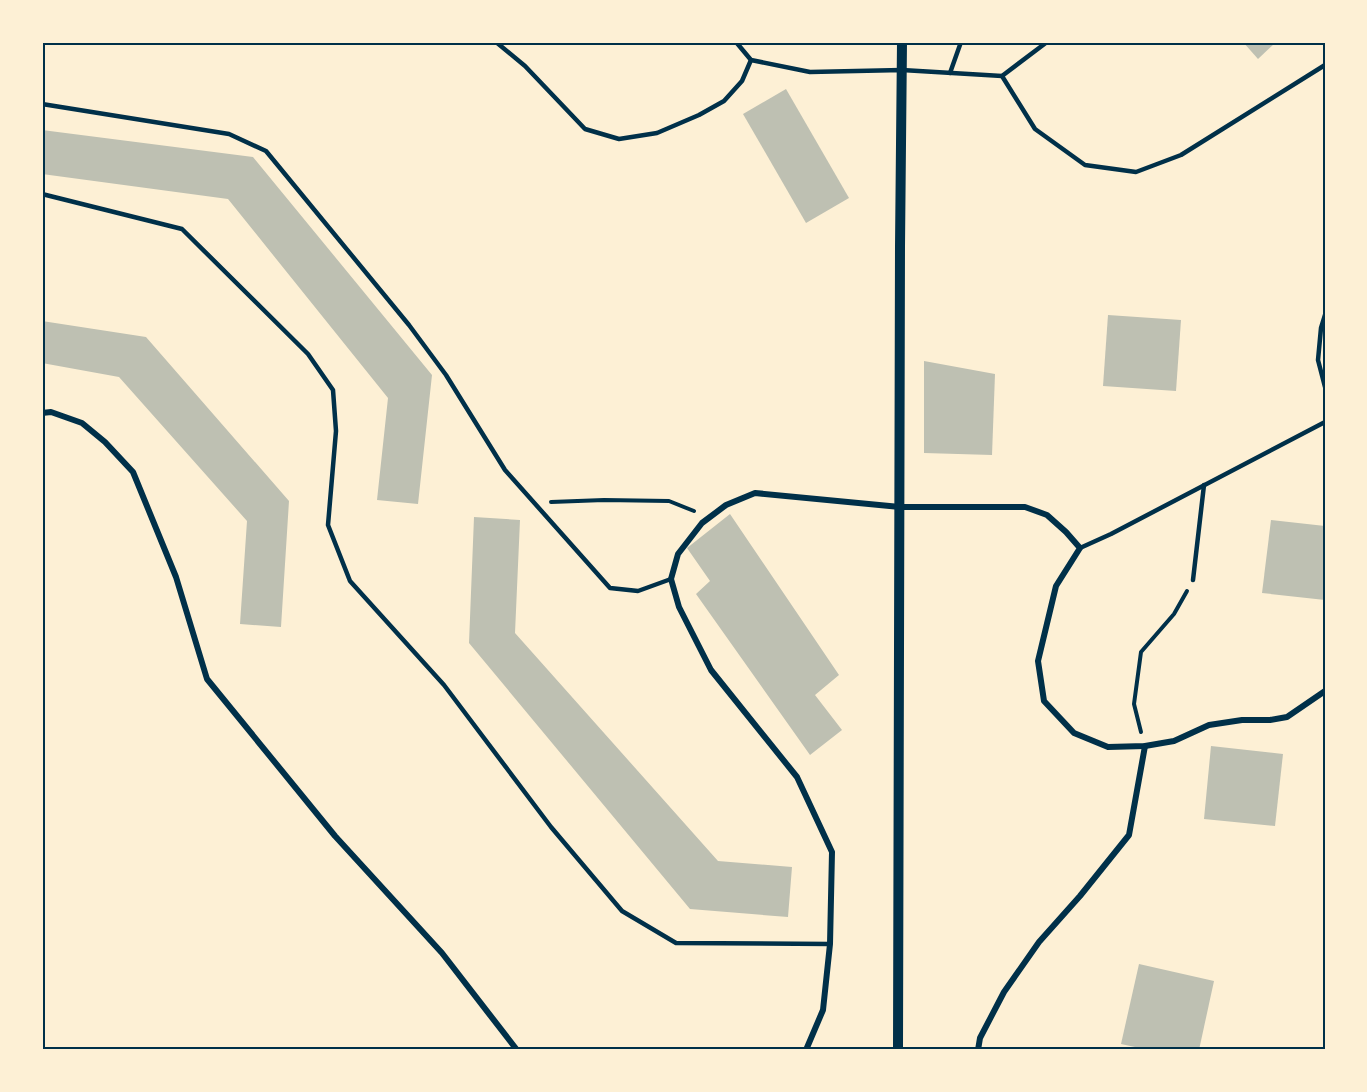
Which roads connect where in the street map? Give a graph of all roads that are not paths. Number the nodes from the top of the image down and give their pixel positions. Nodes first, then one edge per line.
1 (496, 42) edge
2 (736, 42) edge
3 (902, 42) edge
4 (962, 42) edge
5 (1047, 42) edge
6 (751, 60) junction
7 (1325, 65) edge
8 (902, 70) junction
9 (950, 73) junction
10 (1002, 76) junction
11 (42, 104) edge
12 (42, 194) edge
13 (1325, 315) edge
14 (1325, 387) edge
15 (42, 413) edge
16 (1325, 422) edge
17 (1204, 485) junction
18 (900, 507) junction
19 (1080, 548) junction
20 (671, 579) junction
21 (1193, 580) road end
22 (1325, 692) edge
23 (1145, 746) junction
24 (830, 944) junction
25 (517, 1050) edge
26 (806, 1050) edge
27 (898, 1050) edge
28 (978, 1050) edge

1 - 6 lane
2 - 6 lane
3 - 8 street
4 - 9 lane
5 - 10 lane
6 - 8 lane
7 - 10 lane
8 - 9 lane
8 - 18 street
9 - 10 lane
11 - 20 lane
12 - 24 lane
13 - 14 lane
15 - 25 street
16 - 17 lane
17 - 19 lane
17 - 21 lane
18 - 19 street
18 - 20 street
18 - 27 street
19 - 23 street
20 - 24 street
22 - 23 street
23 - 28 street
24 - 26 street

